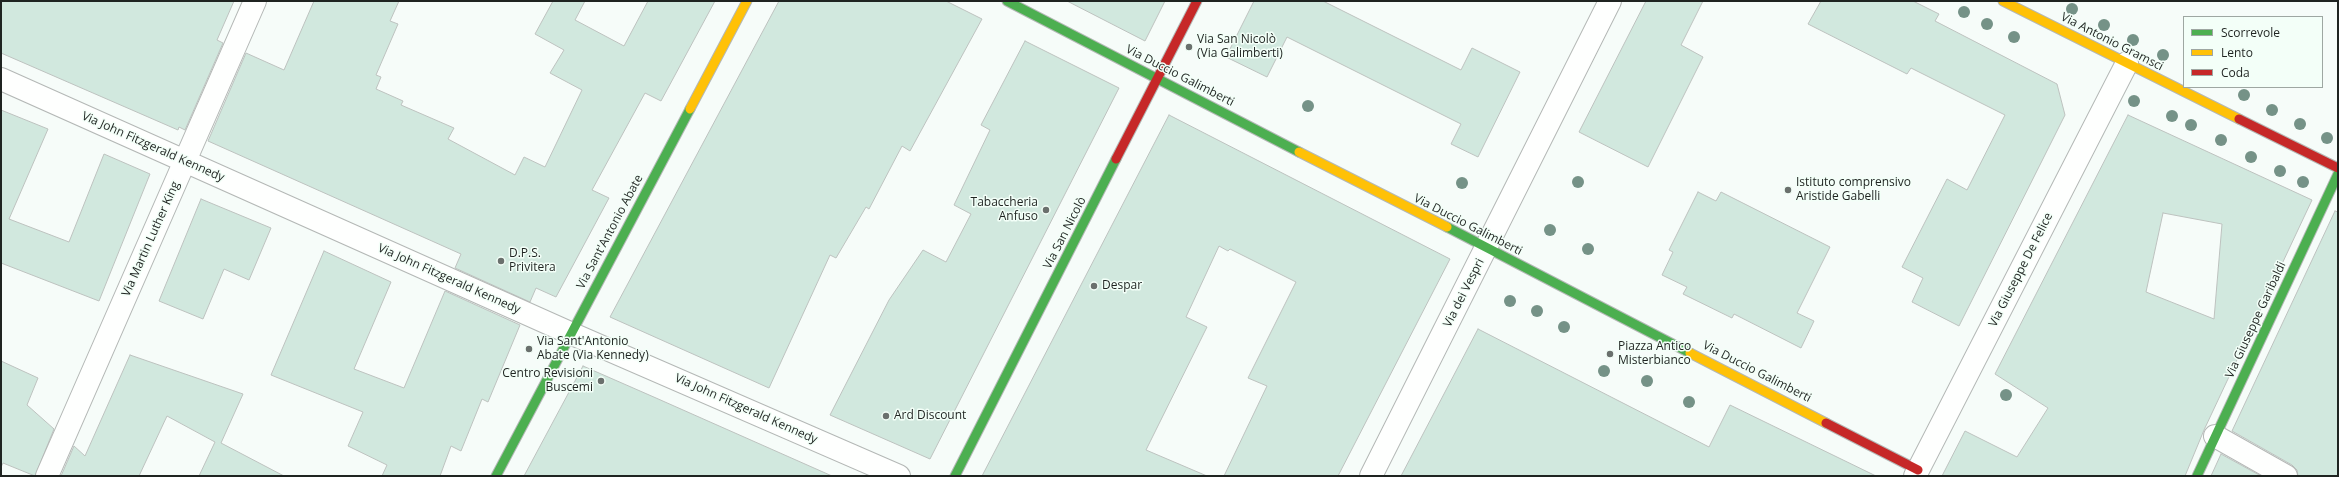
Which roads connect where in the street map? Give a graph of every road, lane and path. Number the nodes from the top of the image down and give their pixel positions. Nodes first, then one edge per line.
1 (255, 1) edge
2 (747, 1) edge
3 (1007, 1) edge
4 (1197, 1) edge
5 (1610, 1) edge
6 (2003, 1) edge
7 (2127, 63) junction
8 (1158, 78) junction
9 (1, 79) edge
10 (185, 161) junction
11 (2338, 168) edge
12 (2338, 174) edge
13 (1486, 248) junction
14 (570, 333) junction
15 (2215, 436) junction
16 (1917, 473) edge
17 (47, 476) edge
18 (496, 476) edge
19 (899, 476) edge
20 (954, 476) edge
21 (1370, 476) edge
22 (2197, 476) edge
23 (2286, 476) edge

1 - 10 street, Via Martin Luther King
2 - 14 street, Via Sant'Antonio Abate
3 - 8 street, Via Duccio Galimberti
4 - 8 street, Via San Nicolò
5 - 13 street, Via dei Vespri
6 - 7 street, Via Antonio Gramsci
7 - 11 street, Via Antonio Gramsci
7 - 16 street, Via Giuseppe De Felice
8 - 13 street, Via Duccio Galimberti
8 - 20 street, Via San Nicolò
9 - 10 street, Via John Fitzgerald Kennedy
10 - 14 street, Via John Fitzgerald Kennedy
10 - 17 street, Via Martin Luther King
12 - 15 street, Via Giuseppe Garibaldi
13 - 16 street, Via Duccio Galimberti
13 - 21 street, Via dei Vespri
14 - 18 street, Via Sant'Antonio Abate
14 - 19 street, Via John Fitzgerald Kennedy
15 - 22 street, Via Giuseppe Garibaldi
15 - 23 street

